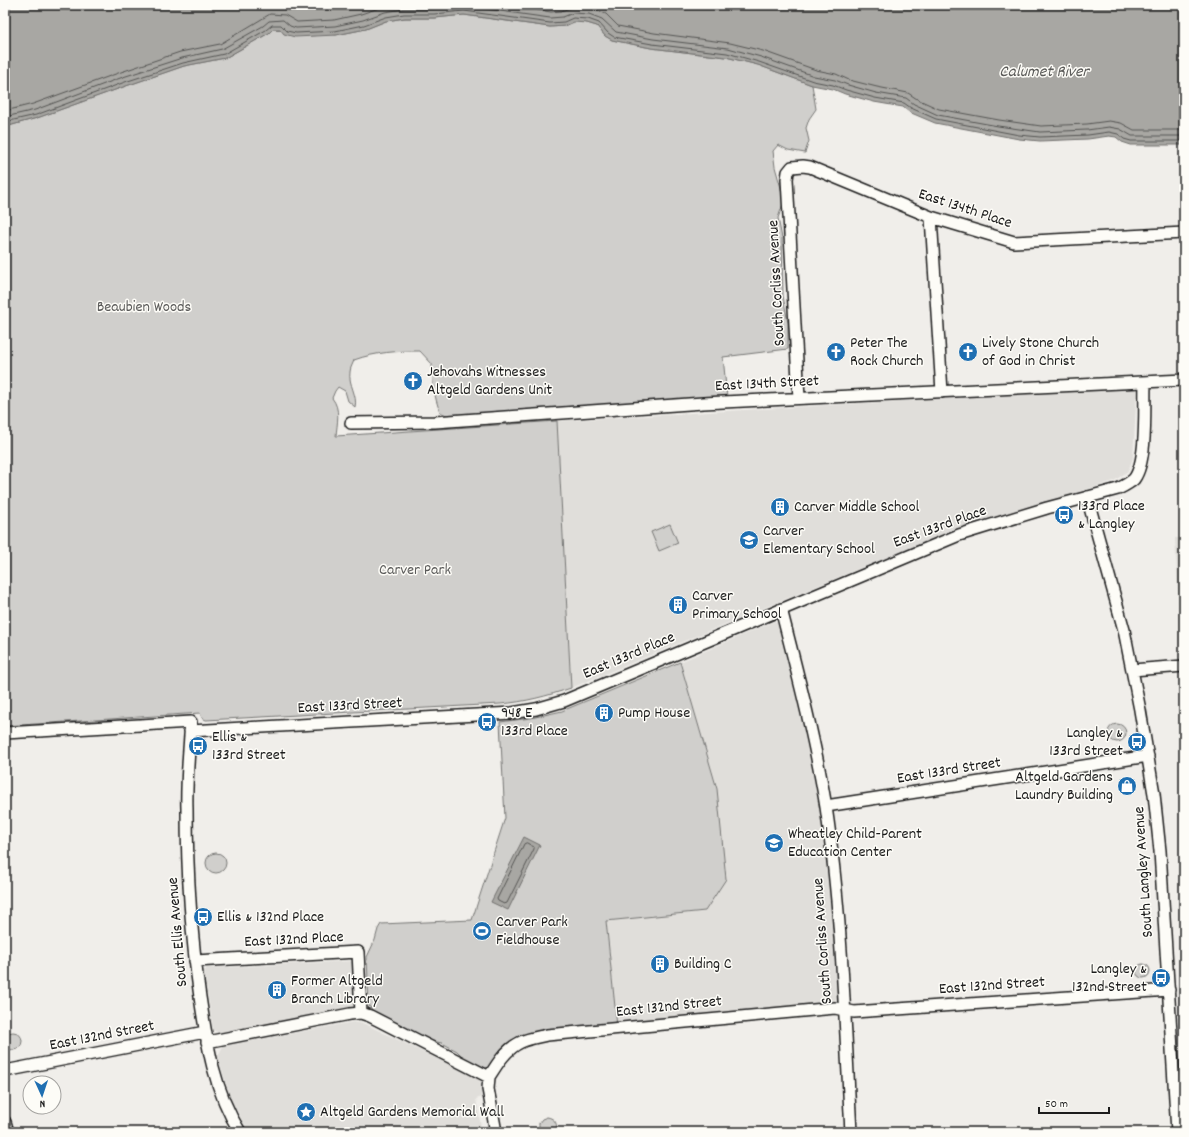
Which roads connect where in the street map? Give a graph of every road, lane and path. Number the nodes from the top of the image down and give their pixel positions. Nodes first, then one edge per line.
1 (792, 167) joint
2 (931, 217) junction
3 (1184, 233) edge
4 (1184, 380) edge
5 (1145, 382) junction
6 (942, 392) junction
7 (799, 398) junction
8 (351, 423) dead end
9 (1087, 497) junction
10 (781, 609) junction
11 (1184, 666) edge
12 (1132, 670) junction
13 (512, 713) joint
14 (190, 726) junction
15 (5, 733) edge
16 (1148, 756) junction
17 (826, 806) junction
18 (194, 961) junction
19 (1168, 990) junction
20 (844, 1009) junction
21 (361, 1013) junction
22 (206, 1037) junction
23 (5, 1072) edge
24 (489, 1077) junction
25 (5, 1122) edge
26 (8, 1132) edge
27 (240, 1132) edge
28 (496, 1132) edge
29 (852, 1132) edge
30 (1177, 1132) edge

1 - 2 street, East 134th Place
1 - 7 street, South Corliss Avenue
2 - 3 street, East 134th Place
2 - 6 street
4 - 5 street, East 134th Street
5 - 6 street, East 134th Street
5 - 9 street, East 133rd Place
6 - 7 street, East 134th Street
7 - 8 street, East 134th Street
9 - 10 street, East 133rd Place
9 - 12 street, South Langley Avenue
10 - 13 street, East 133rd Place
10 - 17 street, South Corliss Avenue
11 - 12 street
12 - 16 street, South Langley Avenue
13 - 14 street, East 133rd Street
14 - 15 street, East 133rd Street
14 - 18 street, South Ellis Avenue
16 - 17 street, East 133rd Street
16 - 19 street, South Langley Avenue
17 - 20 street, South Corliss Avenue
18 - 21 street, East 132nd Place
18 - 22 street, South Ellis Avenue
19 - 20 street, East 132nd Street
19 - 30 street, South Langley Avenue
20 - 24 street, East 132nd Street
20 - 29 street, South Corliss Avenue
21 - 22 street, East 132nd Street
21 - 24 street
22 - 23 street, East 132nd Street
22 - 27 street, South Ellis Avenue
24 - 28 street
25 - 26 street

